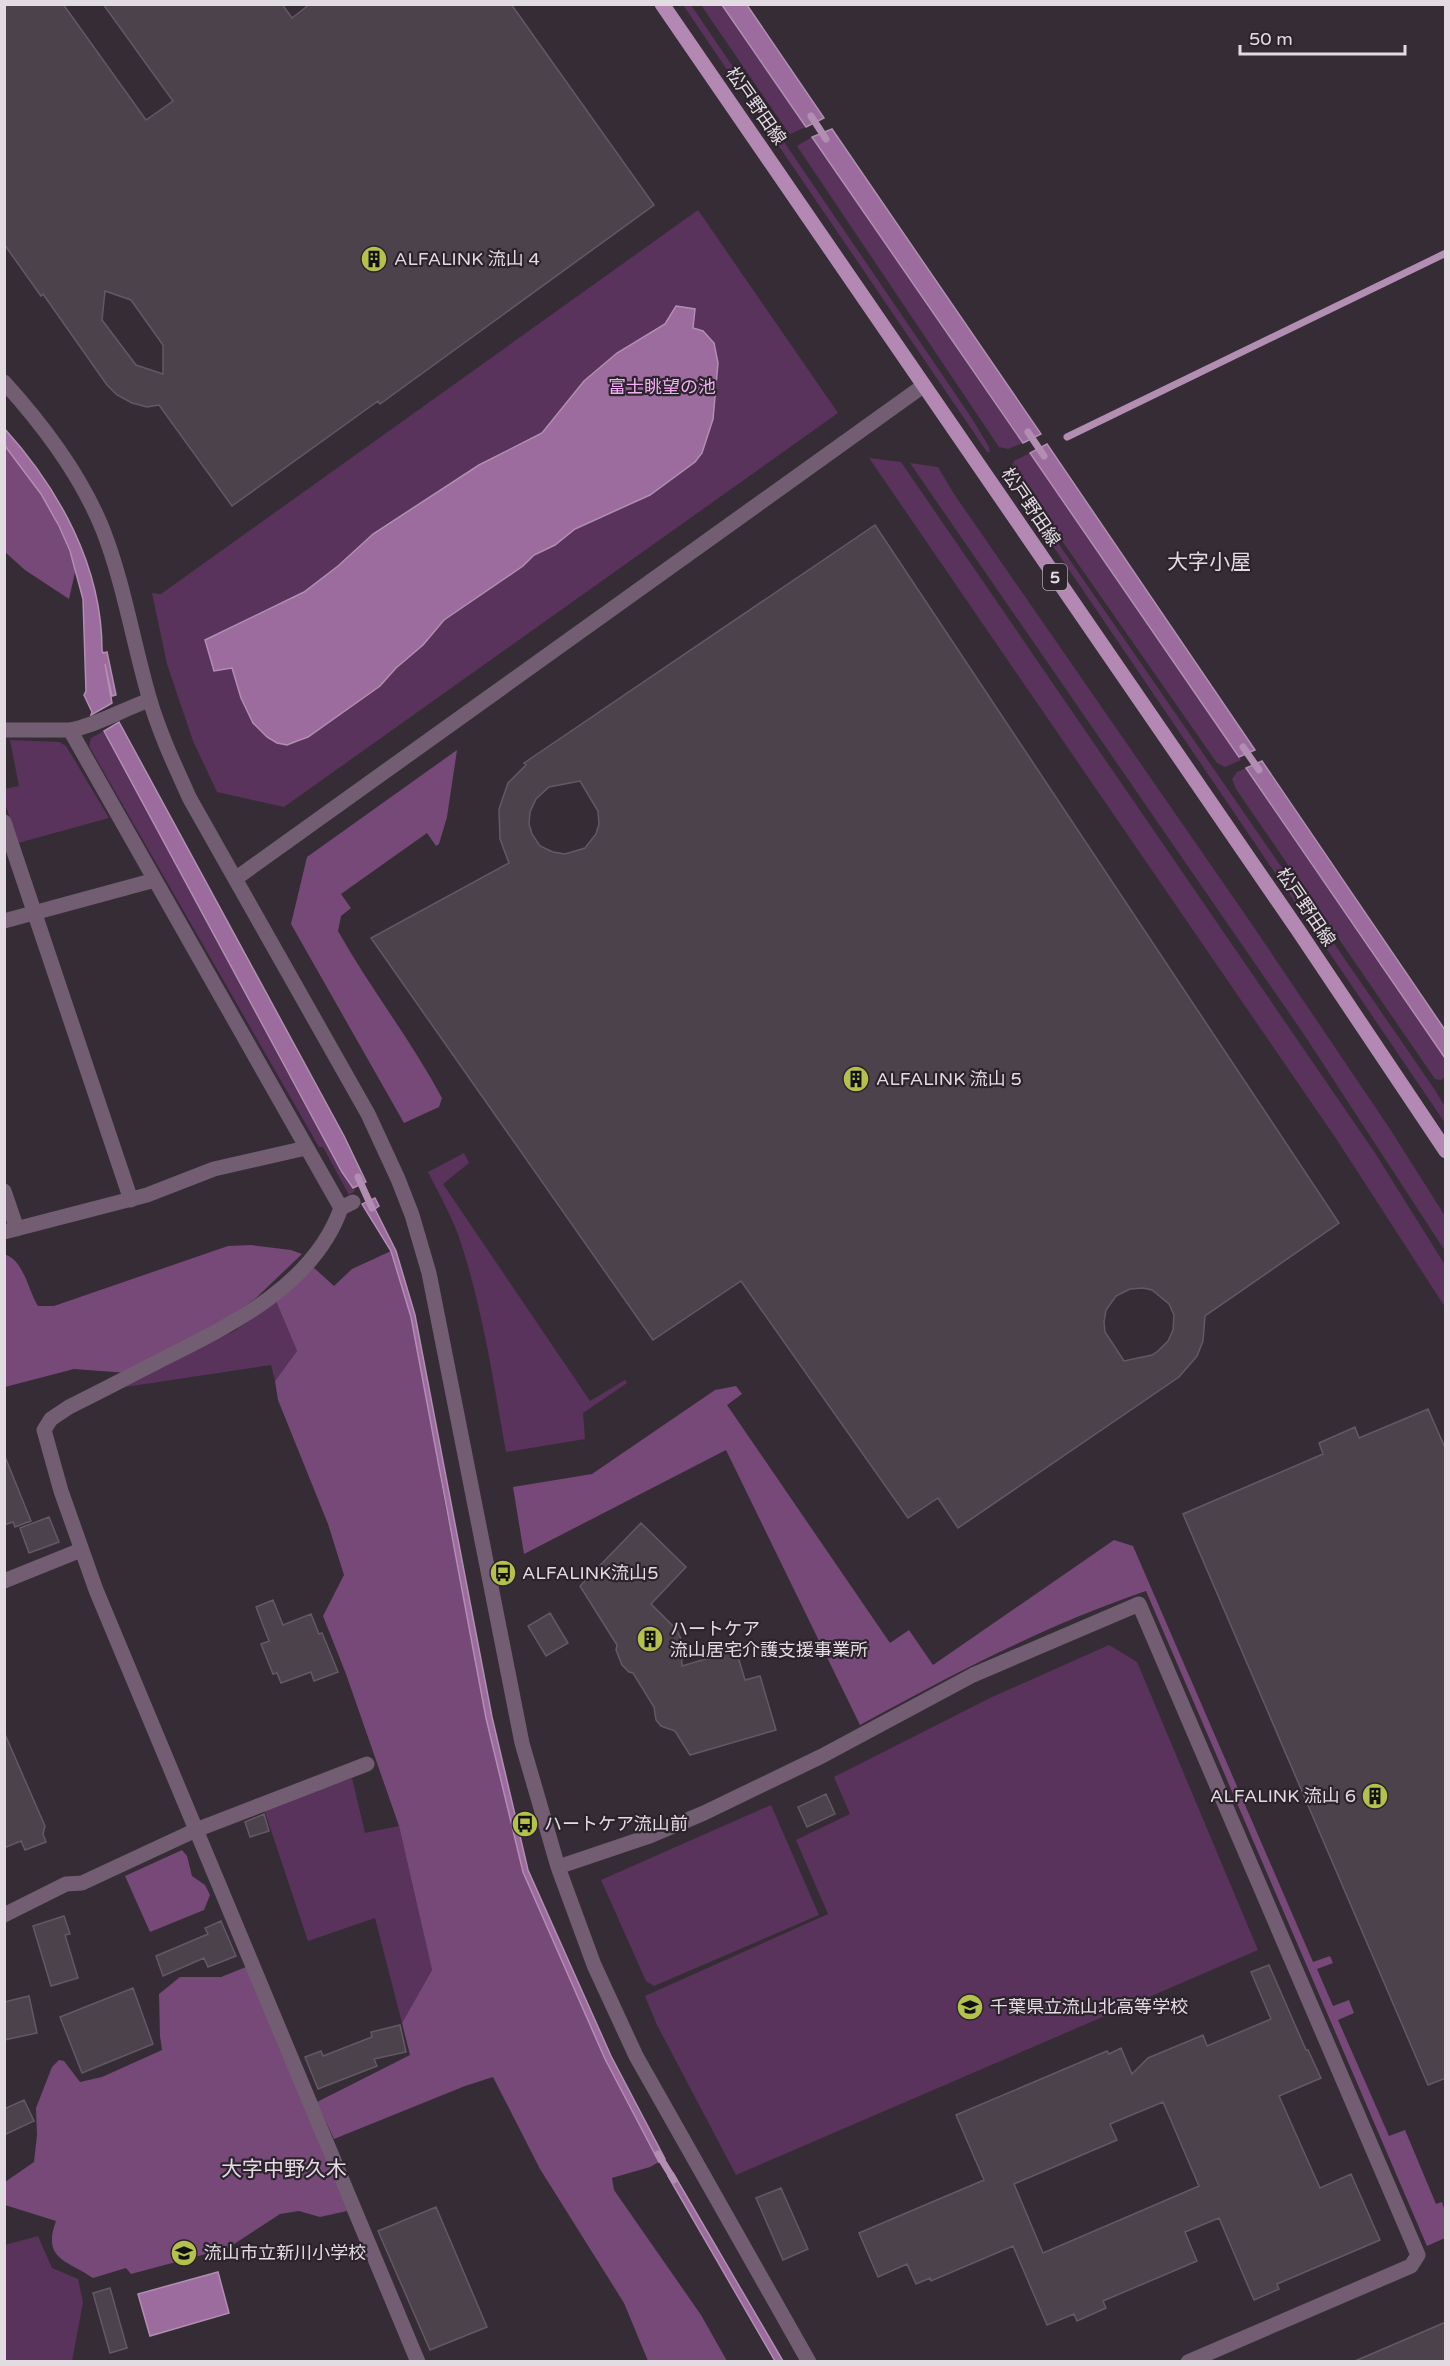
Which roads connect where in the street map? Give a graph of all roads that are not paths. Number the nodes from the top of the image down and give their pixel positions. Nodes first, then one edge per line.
1 (662, 4) edge
2 (4, 382) edge
3 (923, 386) junction
4 (150, 700) junction
5 (4, 730) edge
6 (69, 730) junction
7 (4, 822) edge
8 (235, 879) junction
9 (155, 880) junction
10 (35, 914) junction
11 (4, 921) edge
12 (306, 1148) junction
13 (1446, 1152) edge
14 (4, 1191) edge
15 (131, 1200) junction
16 (11, 1231) edge
17 (81, 1550) junction
18 (4, 1581) edge
19 (366, 1764) dead end
20 (196, 1830) junction
21 (558, 1867) junction
22 (4, 1915) edge
23 (418, 2361) edge
24 (809, 2361) edge
25 (1188, 2361) edge

1 - 3 main road, 松戸野田線 / 5
2 - 4 street
3 - 8 street
3 - 13 main road, 松戸野田線 / 5
4 - 6 street
4 - 8 street
5 - 6 street
6 - 9 street
7 - 10 street
8 - 21 street
9 - 10 street
9 - 12 street
10 - 11 street
10 - 15 street
12 - 15 street
12 - 17 street
14 - 16 street
15 - 16 street
17 - 18 street
17 - 20 street
19 - 20 street
20 - 22 street
20 - 23 street
21 - 24 street
21 - 25 street

